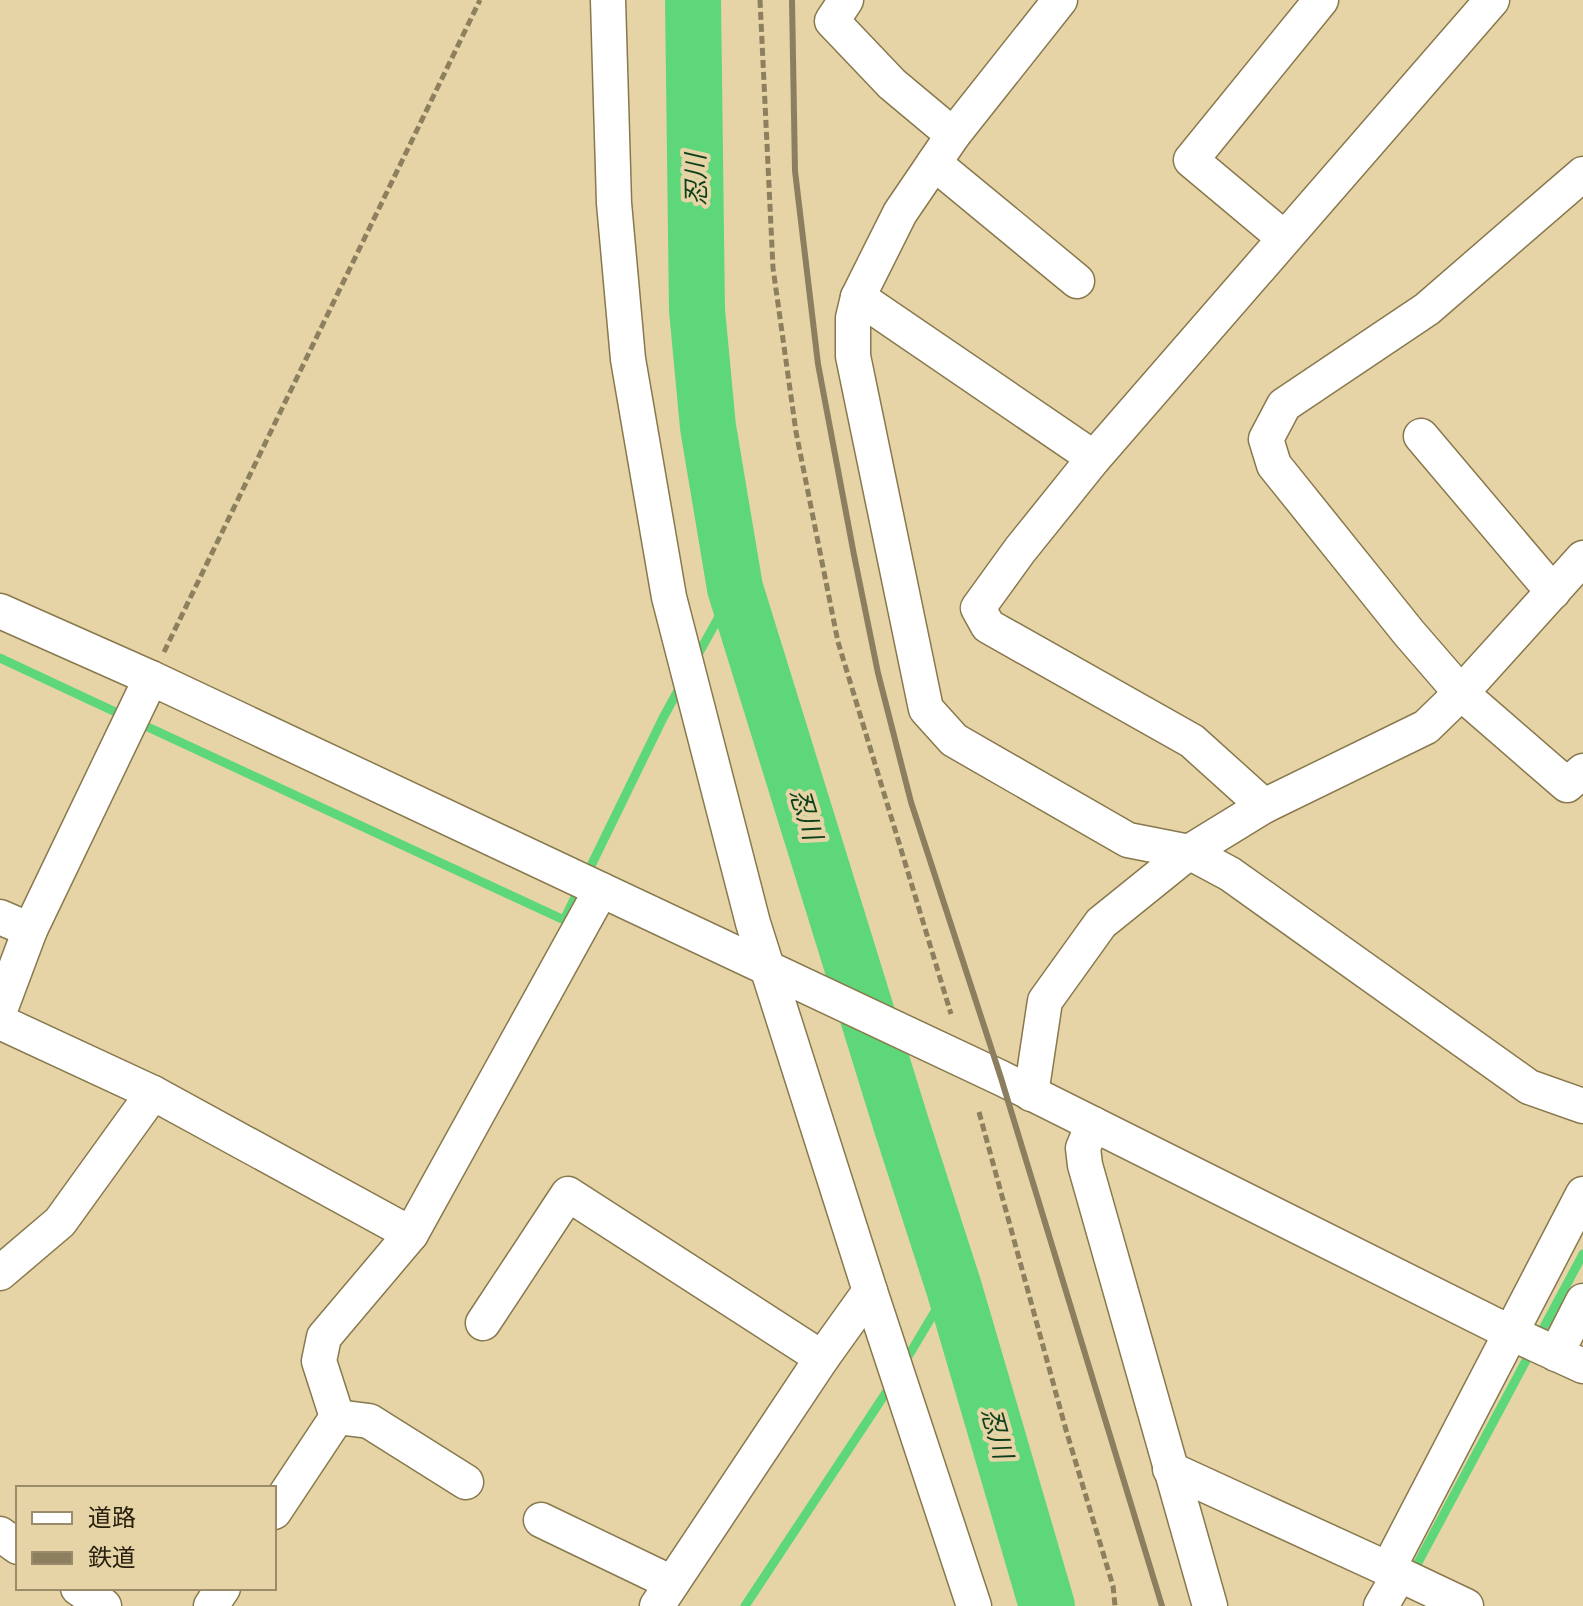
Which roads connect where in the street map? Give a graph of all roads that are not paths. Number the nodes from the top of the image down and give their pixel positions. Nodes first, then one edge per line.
1 (608, 0) edge
2 (846, 0) edge
3 (1060, 0) edge
4 (1321, 0) edge
5 (1492, 0) edge
6 (953, 135) junction
7 (934, 163) junction
8 (1583, 174) edge
9 (1284, 238) junction
10 (1077, 281) dead end
11 (858, 297) junction
12 (1421, 436) dead end
13 (1094, 458) junction
14 (1583, 558) edge
15 (1553, 592) junction
16 (0, 611) edge
17 (151, 678) junction
18 (1461, 693) junction
19 (1583, 771) edge
20 (1264, 806) junction
21 (1189, 852) junction
22 (601, 890) junction
23 (15, 923) edge
24 (777, 973) junction
25 (0, 1010) edge
26 (0, 1022) edge
27 (153, 1093) junction
28 (1031, 1094) junction
29 (1583, 1106) edge
30 (1093, 1124) junction
31 (1583, 1194) edge
32 (411, 1234) junction
33 (0, 1273) edge
34 (870, 1291) junction
35 (1583, 1301) edge
36 (483, 1323) dead end
37 (1511, 1333) junction
38 (822, 1358) junction
39 (1570, 1360) edge
40 (337, 1417) junction
41 (1170, 1469) junction
42 (466, 1482) dead end
43 (276, 1509) edge
44 (541, 1520) dead end
45 (1393, 1572) junction
46 (81, 1590) edge
47 (664, 1594) edge
48 (966, 1602) edge
49 (104, 1606) edge
50 (1210, 1606) edge
51 (1381, 1606) edge
52 (1466, 1606) edge

1 - 24 street
2 - 6 street
3 - 6 street
4 - 9 street
5 - 9 street
6 - 7 street
7 - 10 street
7 - 11 street
8 - 18 street
9 - 13 street
11 - 13 street
11 - 21 street
12 - 15 street
13 - 20 street
14 - 15 street
15 - 18 street
16 - 17 street
17 - 22 street
17 - 23 street
18 - 19 street
18 - 20 street
20 - 21 street
21 - 28 street
21 - 29 street
22 - 24 street
22 - 32 street
23 - 25 street
24 - 28 street
24 - 34 street
26 - 27 street
27 - 32 street
27 - 33 street
28 - 30 street
30 - 37 street
30 - 41 street
31 - 37 street
32 - 40 street
34 - 38 street
34 - 48 street
35 - 39 street
36 - 38 street
37 - 39 street
37 - 45 street
38 - 47 street
40 - 42 street
40 - 43 street
41 - 45 street
41 - 50 street
44 - 47 street
45 - 51 street
45 - 52 street
46 - 49 street

